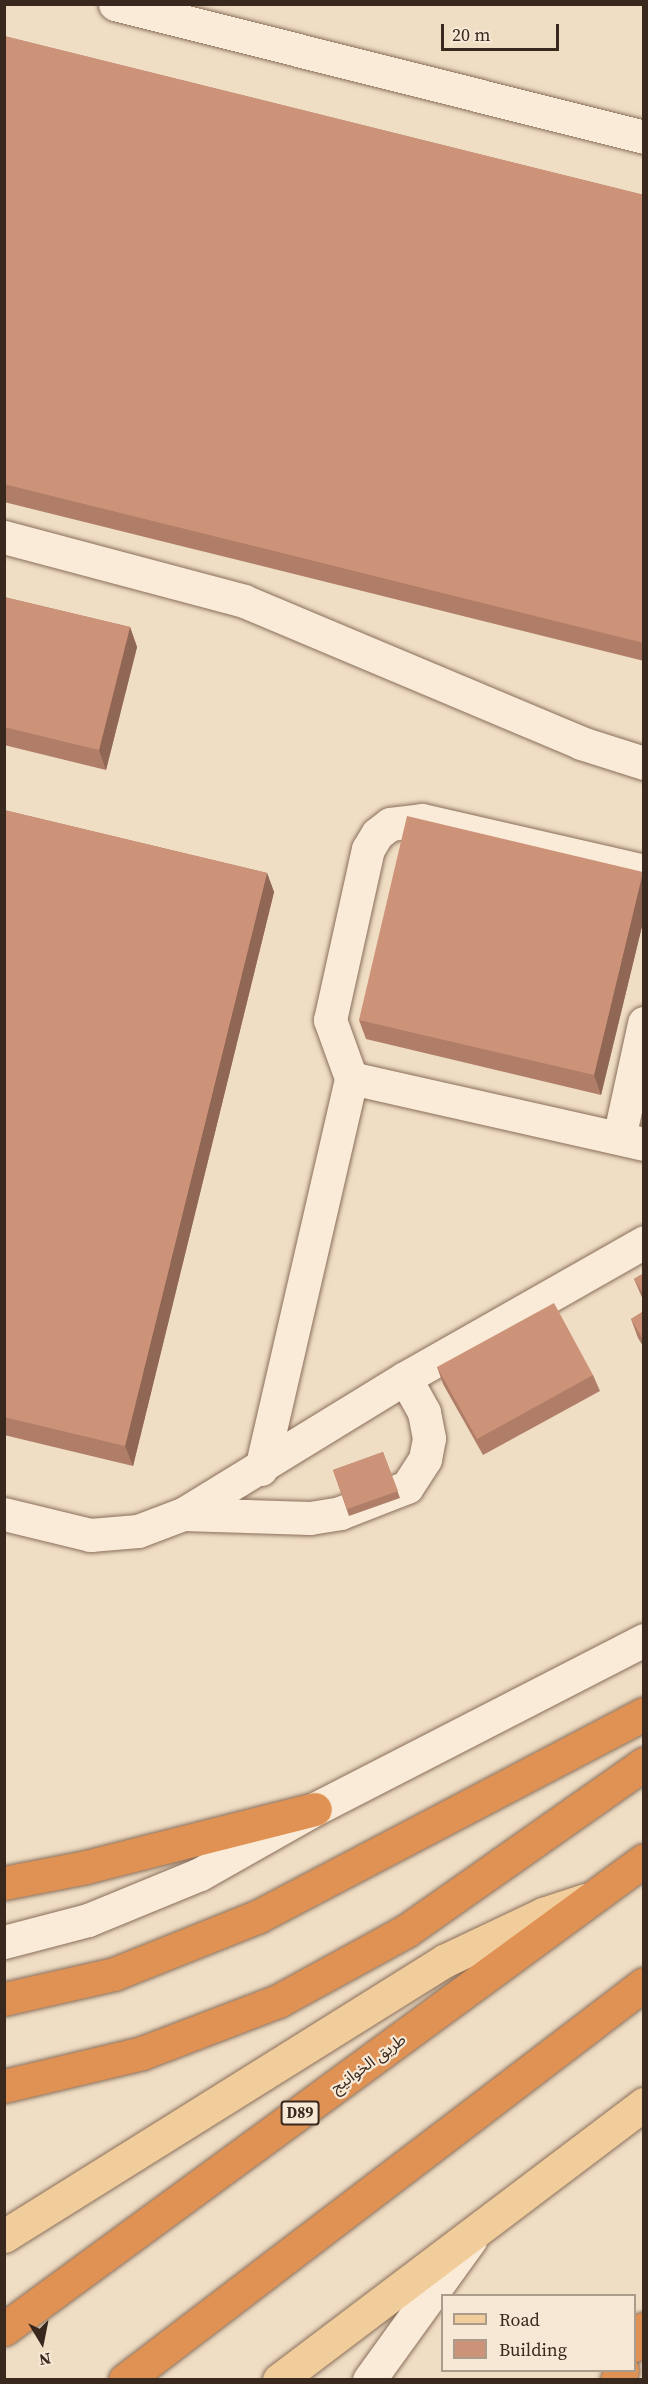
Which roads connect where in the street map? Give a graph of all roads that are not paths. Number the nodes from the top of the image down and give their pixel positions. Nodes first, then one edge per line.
1 (115, 4) edge
2 (644, 137) edge
3 (4, 537) edge
4 (644, 763) edge
5 (644, 871) edge
6 (644, 1023) edge
7 (351, 1078) junction
8 (631, 1141) edge
9 (644, 1242) edge
10 (405, 1378) junction
11 (261, 1469) junction
12 (4, 1514) edge
13 (183, 1514) junction
14 (644, 1640) edge
15 (644, 1714) edge
16 (644, 1764) edge
17 (315, 1809) junction
18 (644, 1860) edge
19 (4, 1882) edge
20 (595, 1896) junction
21 (4, 1942) edge
22 (644, 1984) edge
23 (4, 1999) edge
24 (4, 2086) edge
25 (644, 2104) edge
26 (482, 2224) junction
27 (4, 2236) edge
28 (4, 2329) edge
29 (644, 2329) edge
30 (636, 2342) edge
31 (125, 2379) edge
32 (279, 2379) edge
33 (369, 2379) edge

1 - 2 street
3 - 4 street
5 - 7 street
6 - 8 street
7 - 8 street
7 - 11 street
9 - 10 street
10 - 11 street
10 - 13 street
11 - 13 street
12 - 13 street
14 - 17 street
15 - 23 highway
16 - 24 highway
17 - 19 highway
17 - 21 street
18 - 20 highway, طريق الخوانيج / D89
20 - 27 main road
20 - 28 highway, طريق الخوانيج / D89
22 - 31 highway
25 - 26 main road
26 - 32 main road
26 - 33 street
29 - 30 highway

